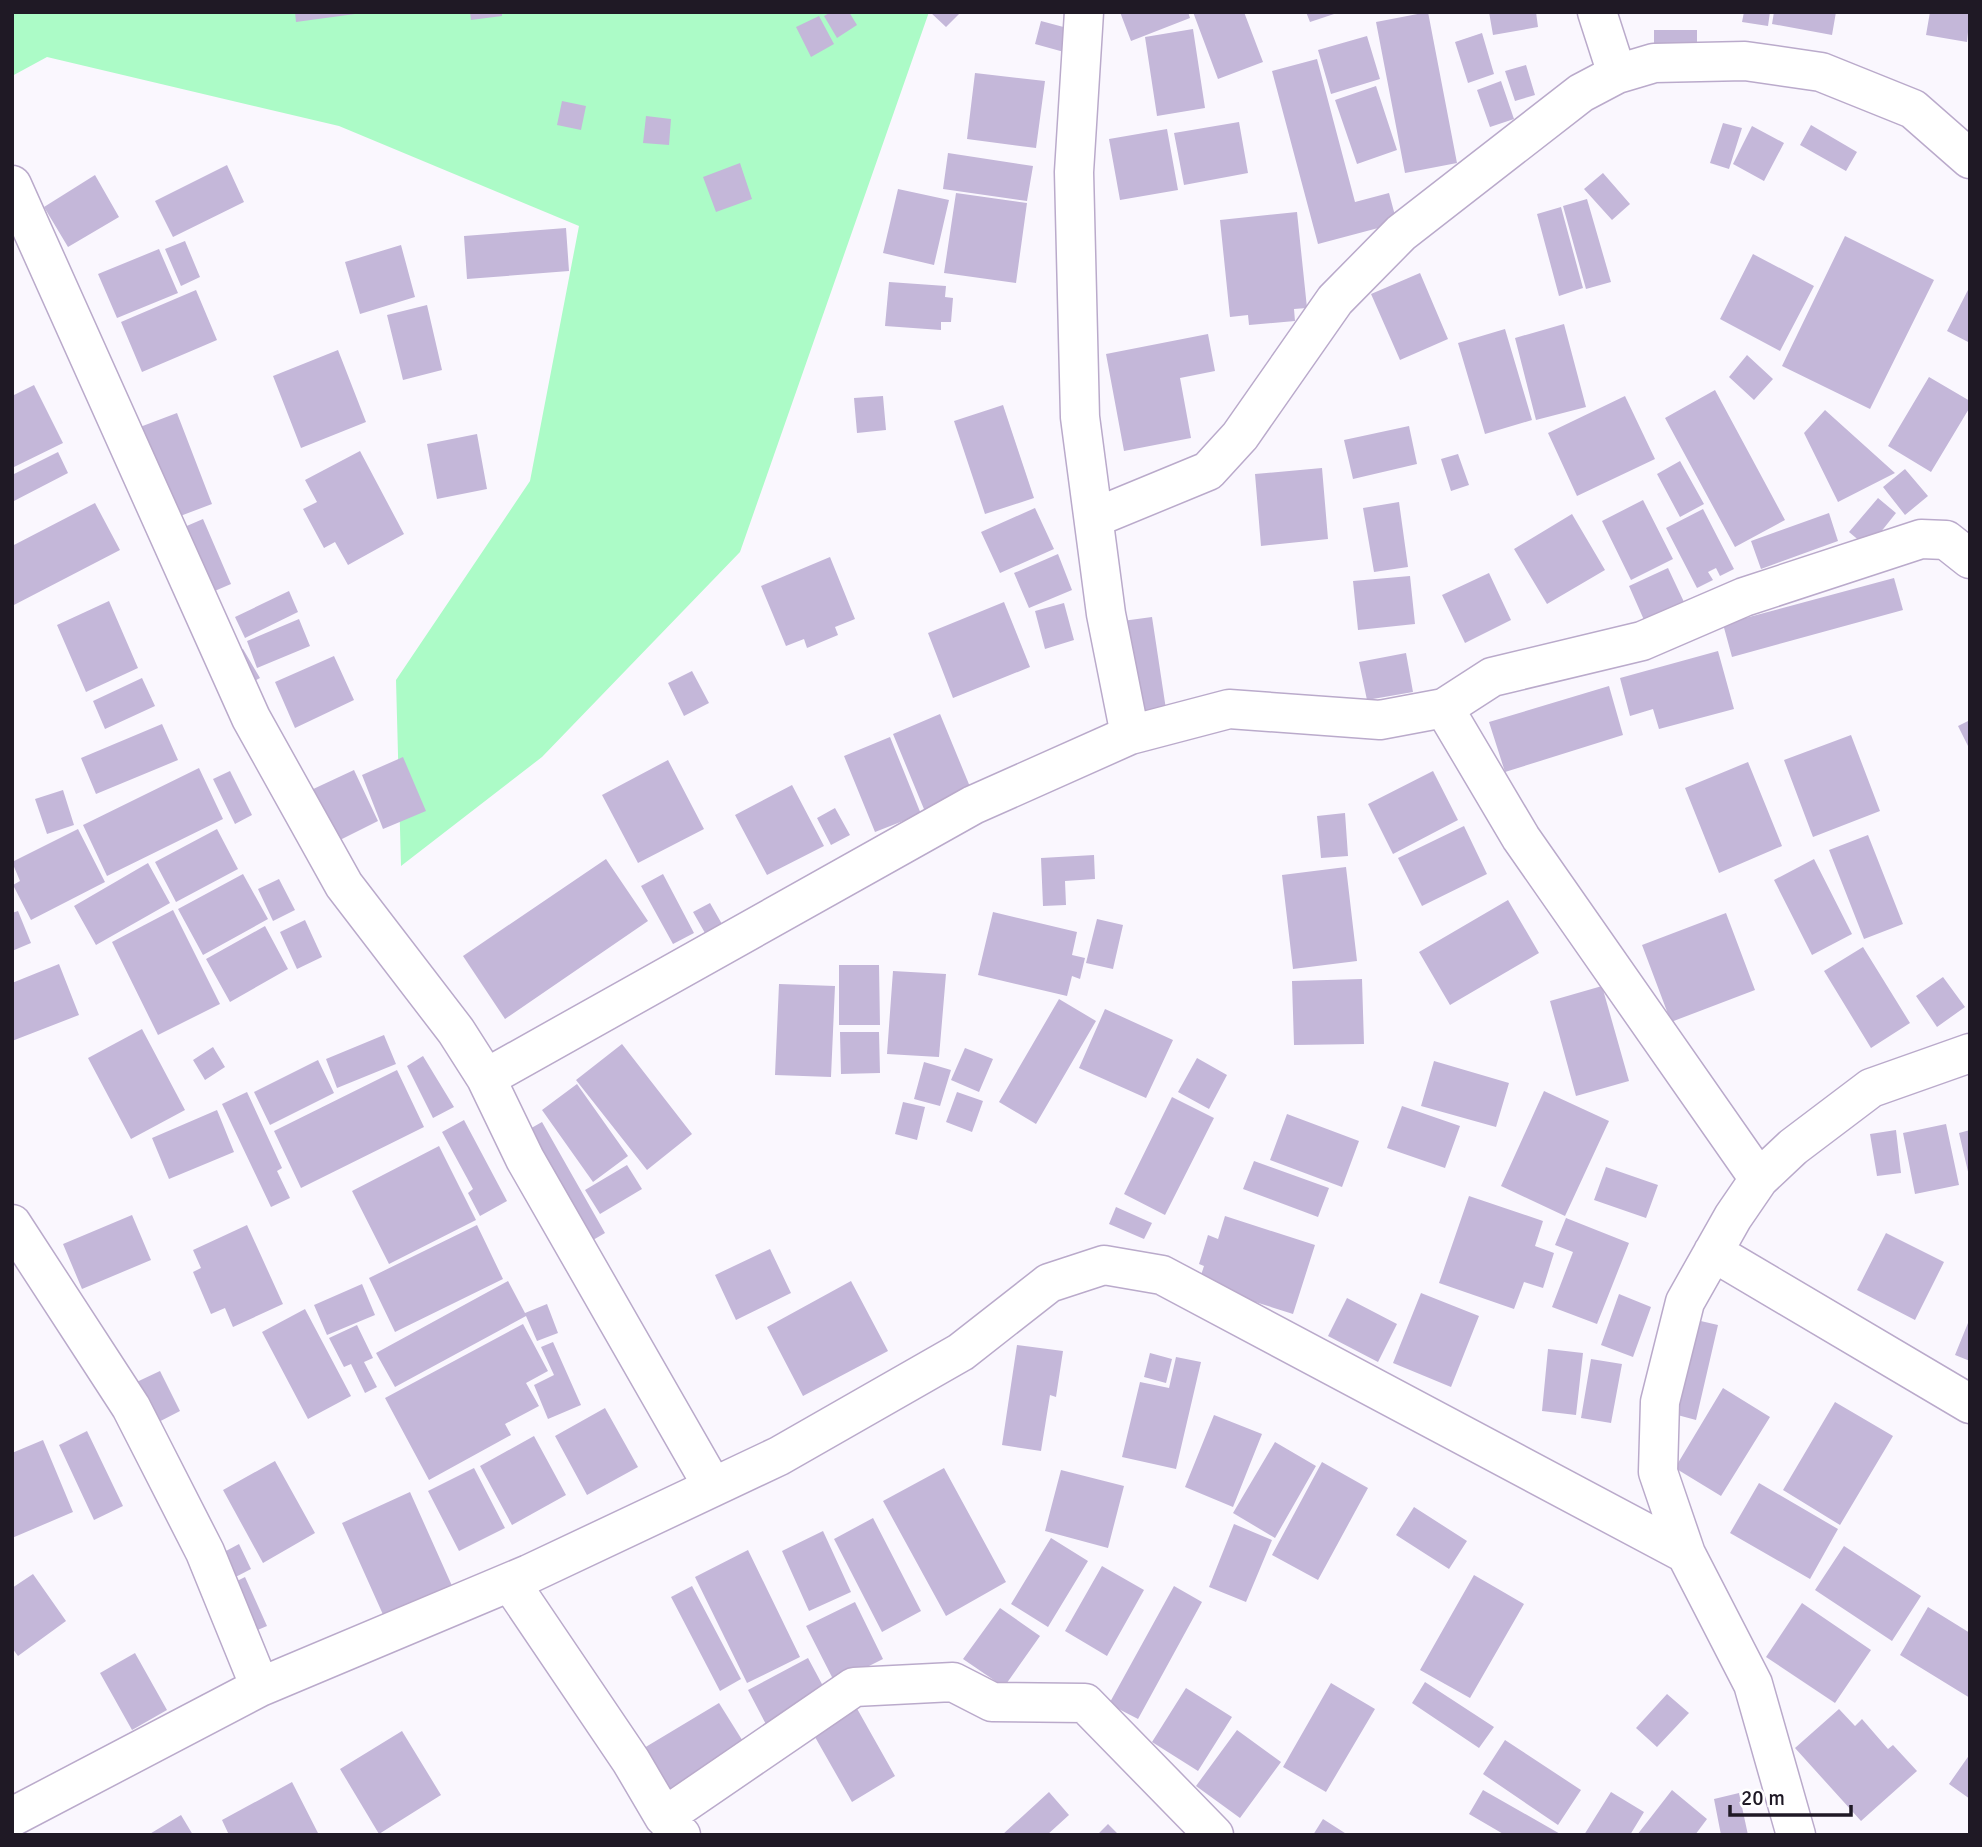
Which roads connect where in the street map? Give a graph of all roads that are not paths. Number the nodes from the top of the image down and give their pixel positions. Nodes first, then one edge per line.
1 (1084, 12) edge
2 (1597, 12) edge
3 (1617, 74) junction
4 (1970, 159) edge
5 (12, 185) edge
6 (1094, 518) junction
7 (1970, 559) edge
8 (1444, 708) junction
9 (1130, 735) junction
10 (1970, 1053) edge
11 (486, 1078) junction
12 (1759, 1180) junction
13 (12, 1224) edge
14 (1713, 1252) junction
15 (1970, 1404) edge
16 (713, 1487) junction
17 (1686, 1554) junction
18 (510, 1582) junction
19 (260, 1687) junction
20 (12, 1817) edge
21 (673, 1826) edge
22 (1213, 1835) edge
23 (1796, 1835) edge

1 - 6 street
2 - 3 street
3 - 4 street
3 - 6 street
5 - 11 street
6 - 9 street
7 - 8 street
8 - 9 street
8 - 12 street
9 - 11 street
10 - 12 street
11 - 16 street
12 - 14 street
13 - 19 street
14 - 15 street
14 - 17 street
16 - 17 street
16 - 18 street
17 - 23 street
18 - 19 street
18 - 21 street
19 - 20 street
21 - 22 street

